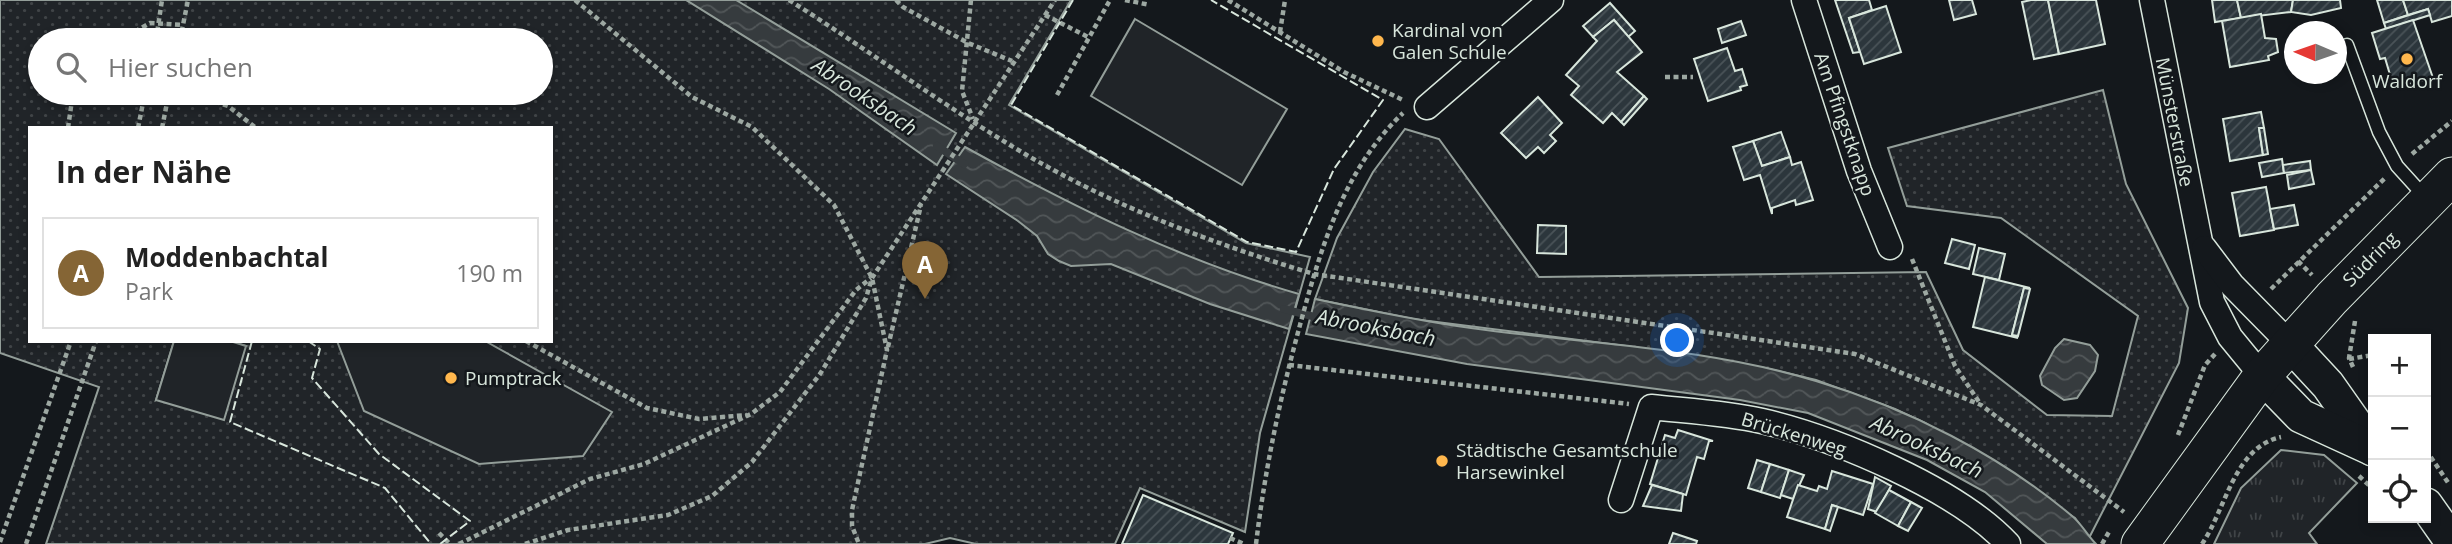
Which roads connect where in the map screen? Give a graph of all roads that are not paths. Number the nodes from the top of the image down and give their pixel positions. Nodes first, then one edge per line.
1 (1551, 0) edge
2 (1804, 0) edge
3 (2152, 0) edge
4 (2347, 45) dead end
5 (1427, 107) road end
6 (2440, 188) edge
7 (2202, 244) junction
8 (1890, 247) road end
9 (2290, 344) junction
10 (2262, 376) junction
11 (2368, 442) edge
12 (2368, 447) edge
13 (1621, 500) dead end
14 (2431, 512) edge
15 (2125, 537) edge
16 (2452, 542) edge
17 (2008, 544) edge

1 - 5 street
2 - 8 street, Am Pfingstknapp
3 - 7 street, Münsterstraße
4 - 6 lane
6 - 9 main road, Südring
7 - 9 street, Münsterstraße
7 - 10 street, Münsterstraße
9 - 10 main road
9 - 11 street
10 - 12 street
10 - 15 main road
13 - 17 street, Brückenweg
14 - 16 street

